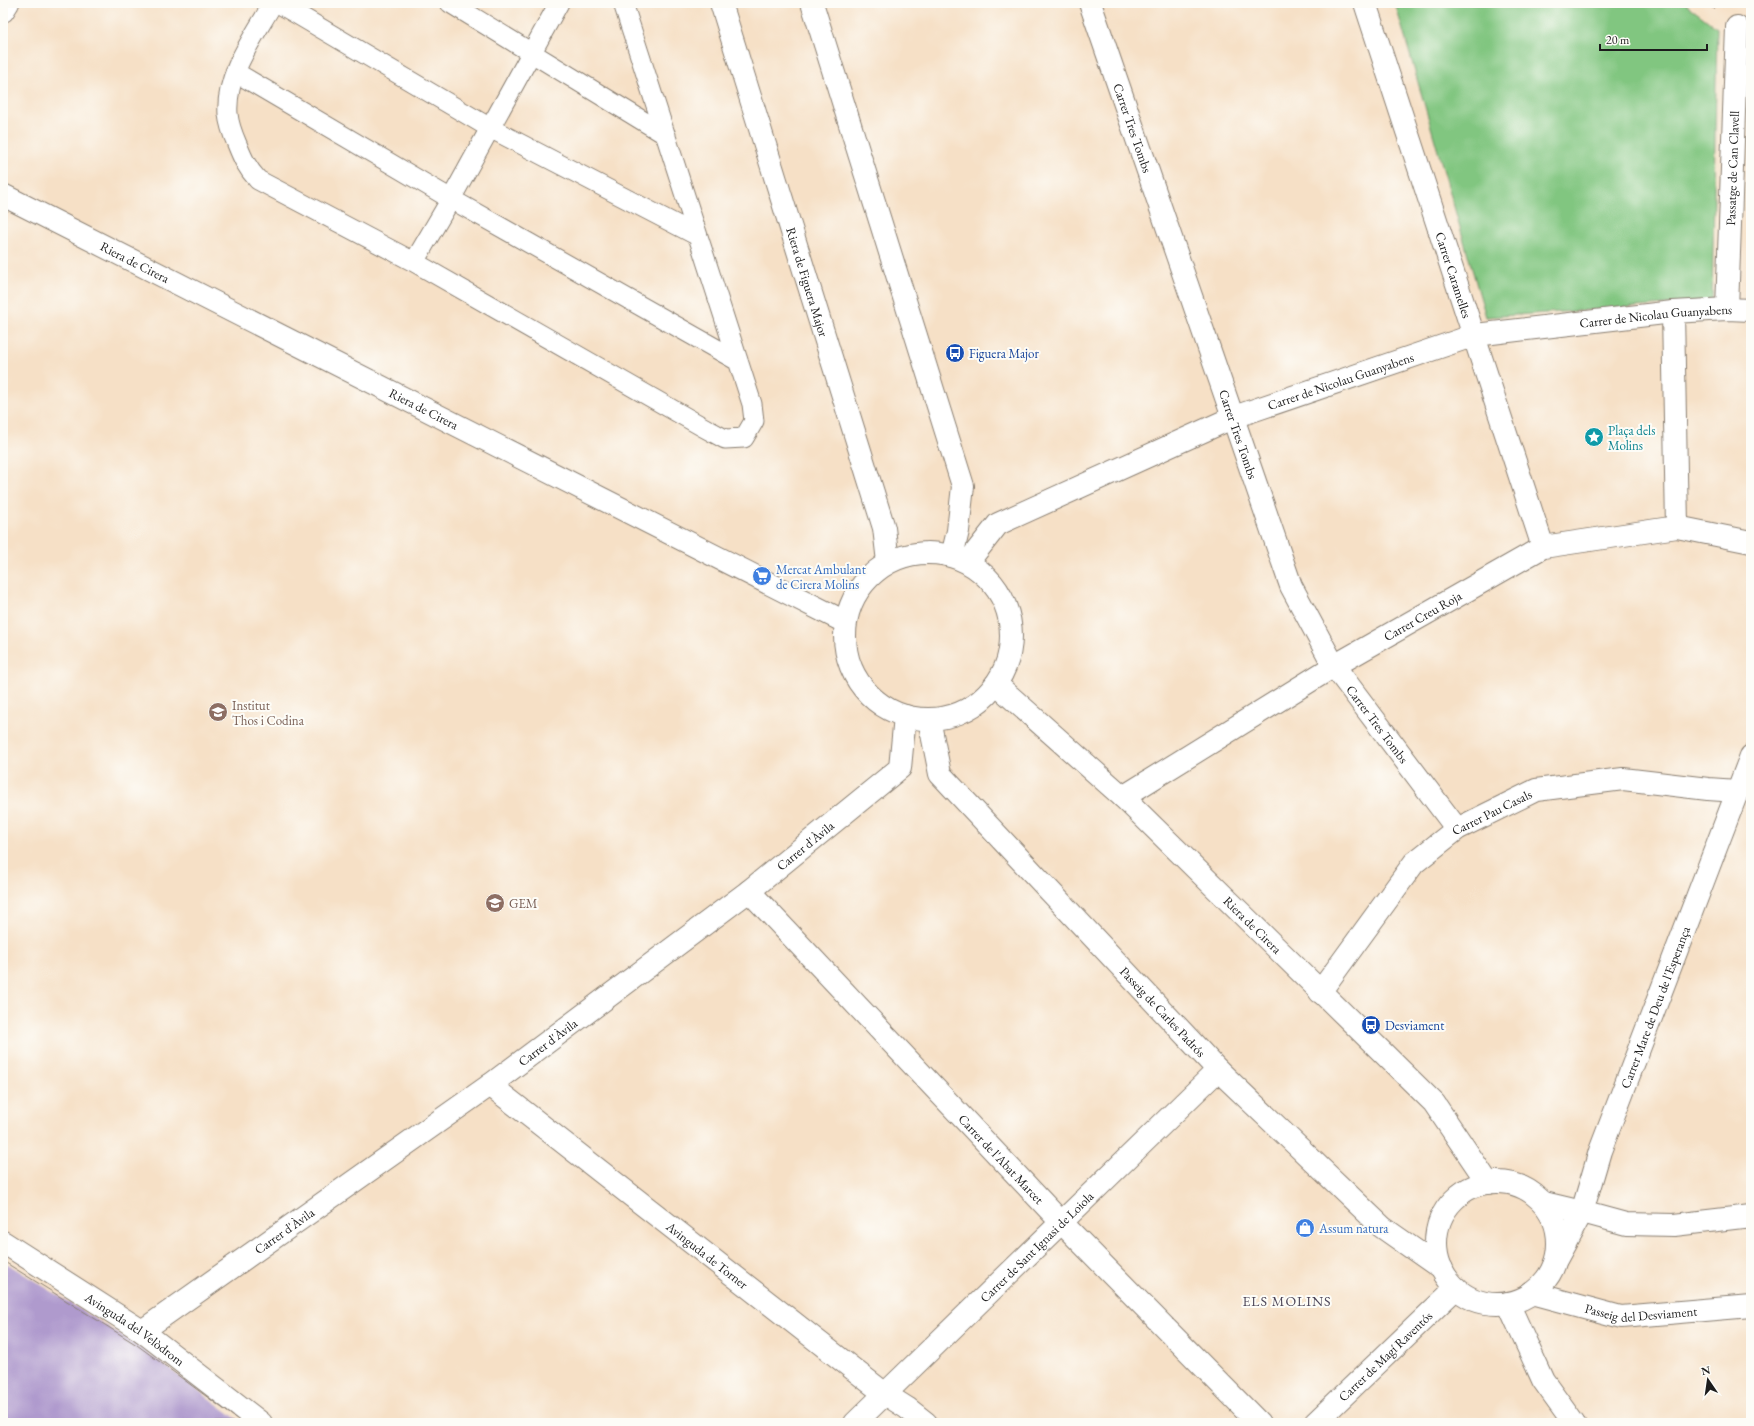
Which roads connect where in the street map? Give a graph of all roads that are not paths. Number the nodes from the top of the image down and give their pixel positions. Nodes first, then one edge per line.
1 (8, 3) edge
2 (273, 3) edge
3 (278, 3) edge
4 (450, 3) edge
5 (559, 3) edge
6 (623, 3) edge
7 (721, 3) edge
8 (812, 3) edge
9 (1090, 3) edge
10 (1365, 3) edge
11 (3, 11) edge
12 (1738, 27) dead end
13 (532, 53) junction
14 (1743, 56) edge
15 (235, 72) junction
16 (490, 128) junction
17 (666, 135) junction
18 (3, 195) edge
19 (451, 199) junction
20 (698, 236) junction
21 (414, 262) junction
22 (1727, 309) junction
23 (1751, 310) edge
24 (1673, 312) junction
25 (1475, 335) junction
26 (738, 361) junction
27 (1234, 418) junction
28 (1677, 527) junction
29 (1751, 542) edge
30 (1543, 546) junction
31 (960, 559) junction
32 (888, 562) junction
33 (845, 622) junction
34 (1334, 666) junction
35 (996, 684) junction
36 (905, 716) junction
37 (929, 719) junction
38 (1751, 756) edge
39 (1737, 791) junction
40 (1123, 797) junction
41 (1457, 829) junction
42 (749, 891) junction
43 (1320, 992) junction
44 (1218, 1070) junction
45 (490, 1085) junction
46 (1488, 1183) junction
47 (1544, 1204) junction
48 (1582, 1212) junction
49 (1751, 1216) edge
50 (1061, 1222) junction
51 (3, 1242) edge
52 (1557, 1258) junction
53 (1442, 1269) junction
54 (1456, 1288) junction
55 (1532, 1293) junction
56 (1508, 1303) junction
57 (1751, 1306) edge
58 (142, 1331) junction
59 (885, 1394) junction
60 (261, 1423) edge
61 (855, 1423) edge
62 (926, 1423) edge
63 (1259, 1423) edge
64 (1314, 1423) edge
65 (1574, 1423) edge

1 - 11 street
2 - 15 lane
3 - 16 lane
4 - 13 lane
5 - 13 lane
6 - 17 lane
7 - 32 street, Riera de Figuera Major
8 - 31 street
9 - 27 street, Carrer Tres Tombs
10 - 25 street, Carrer Caramelles
12 - 14 street, Passatge de Can Clavell
13 - 16 lane
13 - 17 lane
14 - 22 street, Passatge de Can Clavell
15 - 19 lane
15 - 21 lane
16 - 19 lane
16 - 20 lane
17 - 20 lane
18 - 33 street, Riera de Cirera
19 - 21 lane
19 - 26 lane
20 - 26 lane
21 - 26 lane
22 - 23 street, Carrer de Nicolau Guanyabens
22 - 24 street, Carrer de Nicolau Guanyabens
24 - 25 street, Carrer de Nicolau Guanyabens
24 - 28 street
25 - 27 street, Carrer de Nicolau Guanyabens
25 - 30 street, Carrer Caramelles
27 - 31 street, Carrer de Nicolau Guanyabens
27 - 34 street, Carrer Tres Tombs
28 - 29 street, Carrer Creu Roja
28 - 30 street, Carrer Creu Roja
30 - 34 street, Carrer Creu Roja
31 - 32 street
31 - 35 street
32 - 33 street
33 - 36 street
34 - 40 street, Carrer Creu Roja
34 - 41 street, Carrer Tres Tombs
35 - 37 street
35 - 40 street, Riera de Cirera
36 - 37 street
36 - 42 street, Carrer d'Àvila
37 - 44 street, Passeig de Carles Padrós
38 - 39 street, Carrer Mare de Deu de l'Esperança
39 - 41 street, Carrer Pau Casals
39 - 48 street, Carrer Mare de Deu de l'Esperança
40 - 43 street, Riera de Cirera
41 - 43 street, Carrer Pau Casals
42 - 45 street, Carrer d'Àvila
42 - 50 street, Carrer de l'Abat Marcet
43 - 46 street, Riera de Cirera
44 - 50 street, Carrer de Sant Ignasi de Loiola
44 - 53 street, Passeig de Carles Padrós
45 - 58 street, Carrer d'Àvila
45 - 59 street, Avinguda de Torner
46 - 47 street
46 - 53 street
47 - 48 street
47 - 52 street
48 - 49 street
48 - 52 street, Carrer Mare de Deu de l'Esperança
50 - 59 street, Carrer de Sant Ignasi de Loiola
50 - 63 street, Carrer de l'Abat Marcet
51 - 58 street, Avinguda del Velòdrom
52 - 55 street
53 - 54 street
54 - 56 street
54 - 64 street, Carrer de Magí Raventós
55 - 56 street
55 - 57 street, Passeig del Desviament
56 - 65 street
58 - 60 street, Avinguda del Velòdrom
59 - 61 street, Carrer de Sant Ignasi de Loiola
59 - 62 street, Avinguda de Torner

